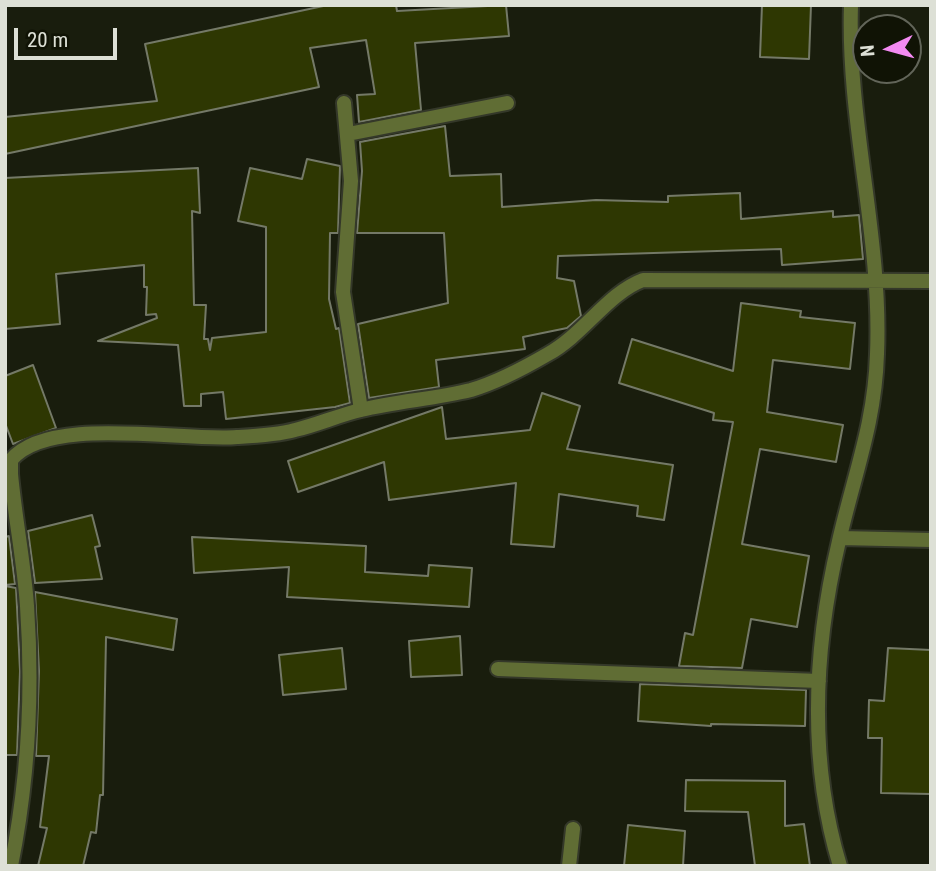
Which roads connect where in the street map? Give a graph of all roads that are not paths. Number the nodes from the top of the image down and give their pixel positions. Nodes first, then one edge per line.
1 (851, 5) edge
2 (344, 103) dead end
3 (507, 103) dead end
4 (348, 134) junction
5 (877, 279) junction
6 (931, 282) edge
7 (361, 410) junction
8 (10, 503) edge
9 (840, 538) junction
10 (931, 540) edge
11 (498, 669) dead end
12 (819, 681) junction
13 (573, 829) dead end
14 (11, 866) edge
15 (569, 866) edge
16 (840, 866) edge

1 - 5 street
2 - 4 street
3 - 4 street
4 - 7 street
5 - 6 street
5 - 7 street
5 - 9 street
7 - 8 street
8 - 14 street
9 - 10 street
9 - 12 street
11 - 12 street
12 - 16 street
13 - 15 street

